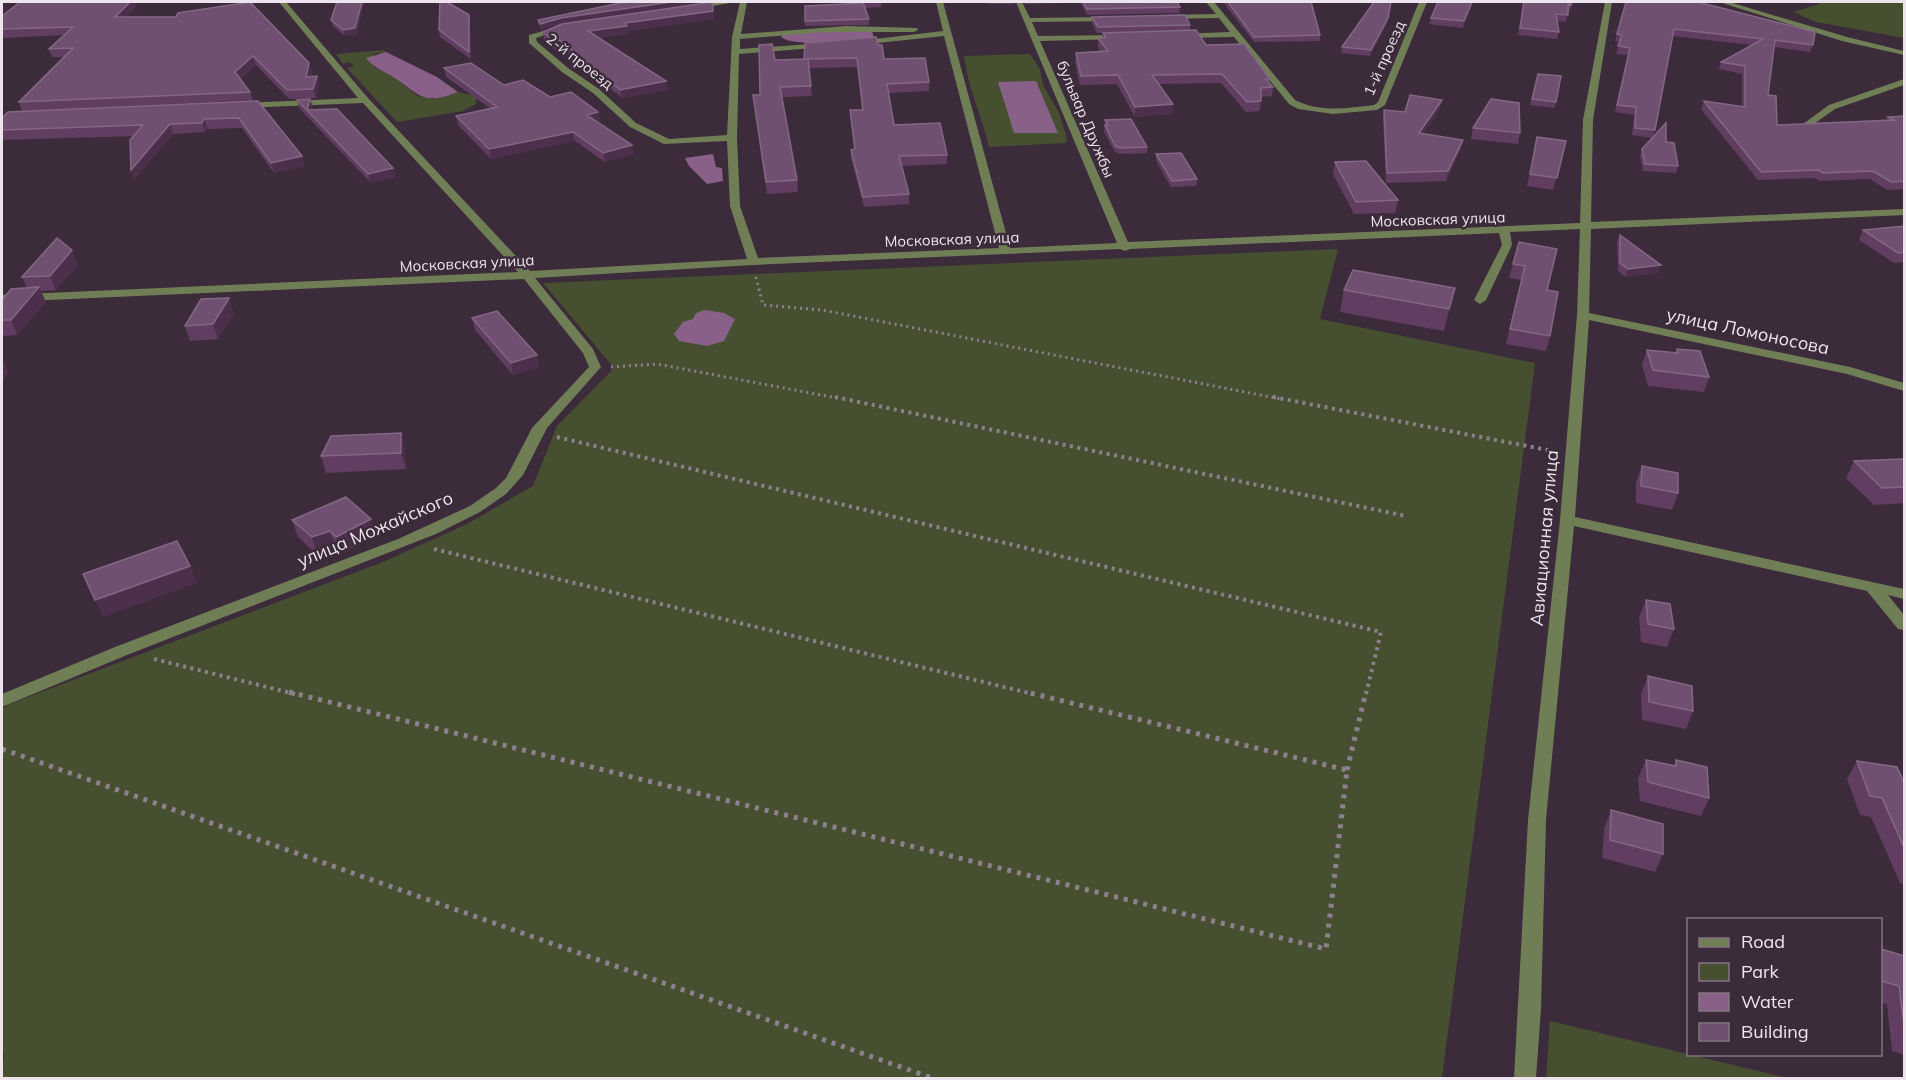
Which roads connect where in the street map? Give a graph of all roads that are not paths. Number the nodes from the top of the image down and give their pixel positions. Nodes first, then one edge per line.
1 (282, 2) edge
2 (732, 2) edge
3 (743, 2) edge
4 (939, 2) edge
5 (1019, 2) edge
6 (1210, 2) edge
7 (1423, 2) edge
8 (1609, 2) edge
9 (1723, 2) edge
10 (686, 8) edge
11 (1222, 15) junction
12 (1152, 18) edge
13 (1117, 19) edge
14 (1027, 20) junction
15 (573, 26) edge
16 (946, 33) junction
17 (1237, 34) junction
18 (1167, 36) edge
19 (736, 37) junction
20 (1132, 37) edge
21 (1035, 39) junction
22 (840, 44) edge
23 (851, 44) edge
24 (735, 52) junction
25 (1905, 53) edge
26 (1905, 82) edge
27 (365, 100) junction
28 (237, 106) edge
29 (1808, 124) edge
30 (732, 138) junction
31 (1905, 212) edge
32 (1585, 228) junction
33 (1504, 231) junction
34 (1125, 248) junction
35 (1006, 252) junction
36 (753, 262) junction
37 (527, 275) junction
38 (2, 298) edge
39 (1480, 300) dead end
40 (1583, 315) junction
41 (1905, 387) edge
42 (1567, 520) junction
43 (1872, 587) junction
44 (1905, 594) edge
45 (1905, 625) edge
46 (2, 701) edge
47 (1525, 1078) edge

1 - 27 street
2 - 10 street
3 - 19 street
4 - 16 street
5 - 14 street, бульвар Дружбы
6 - 11 street, 1-й проезд
7 - 17 street, 1-й проезд
8 - 32 street, Авиационная улица
9 - 25 street
11 - 12 street
11 - 17 street, 1-й проезд
13 - 14 street
14 - 21 street, бульвар Дружбы
15 - 30 street, 2-й проезд
16 - 19 street
16 - 23 street
16 - 35 street
17 - 18 street
19 - 24 street
20 - 21 street
21 - 34 street, бульвар Дружбы
22 - 24 street
24 - 30 street
26 - 29 street
27 - 28 street
27 - 37 street
30 - 36 street
31 - 32 street, Московская улица
32 - 33 street, Московская улица
32 - 40 street, Авиационная улица
33 - 34 street, Московская улица
33 - 39 street
34 - 35 street, Московская улица
35 - 36 street, Московская улица
36 - 37 street, Московская улица
37 - 38 street, Московская улица
37 - 46 street, улица Можайского
40 - 41 street, улица Ломоносова
40 - 42 street, Авиационная улица
42 - 43 street
42 - 47 street, Авиационная улица
43 - 44 street
43 - 45 street

